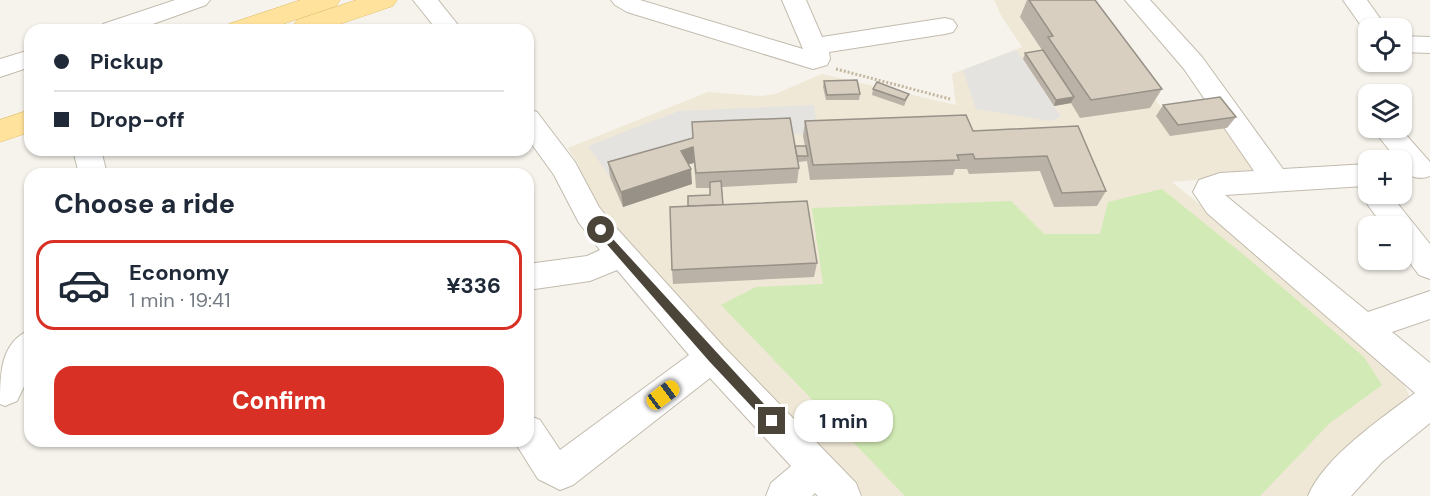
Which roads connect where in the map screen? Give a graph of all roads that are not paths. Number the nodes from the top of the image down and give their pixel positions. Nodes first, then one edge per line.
1 (198, 0) edge
2 (327, 0) edge
3 (384, 0) edge
4 (425, 0) edge
5 (623, 0) edge
6 (794, 0) edge
7 (1137, 0) edge
8 (1355, 0) edge
9 (1368, 18) edge
10 (129, 24) edge
11 (256, 24) edge
12 (313, 24) edge
13 (445, 24) edge
14 (945, 26) dead end
15 (1412, 44) edge
16 (1430, 45) edge
17 (816, 53) junction
18 (24, 60) edge
19 (0, 68) edge
20 (24, 102) edge
21 (0, 110) edge
22 (24, 123) edge
23 (534, 127) edge
24 (0, 131) edge
25 (1393, 138) edge
26 (1417, 169) edge
27 (1275, 180) junction
28 (1358, 183) edge
29 (1412, 243) edge
30 (622, 254) junction
31 (1430, 266) edge
32 (534, 276) edge
33 (1430, 305) edge
34 (1365, 330) junction
35 (24, 355) edge
36 (712, 357) junction
37 (1430, 384) edge
38 (12, 388) edge
39 (1430, 402) edge
40 (534, 441) edge
41 (817, 468) junction
42 (784, 496) edge
43 (843, 496) edge
44 (1326, 496) edge

1 - 10 street
2 - 11 main road
3 - 12 main road
4 - 13 street
5 - 17 street
6 - 17 street
7 - 27 street
8 - 9 street
14 - 17 street
15 - 16 street
18 - 19 street
20 - 21 main road
22 - 24 main road
23 - 30 street
25 - 26 street
27 - 28 street
27 - 34 street
29 - 31 street
30 - 32 street
30 - 36 street
33 - 34 street
34 - 37 street
35 - 38 street
36 - 40 street
36 - 41 street
39 - 44 street
41 - 42 street
41 - 43 street

